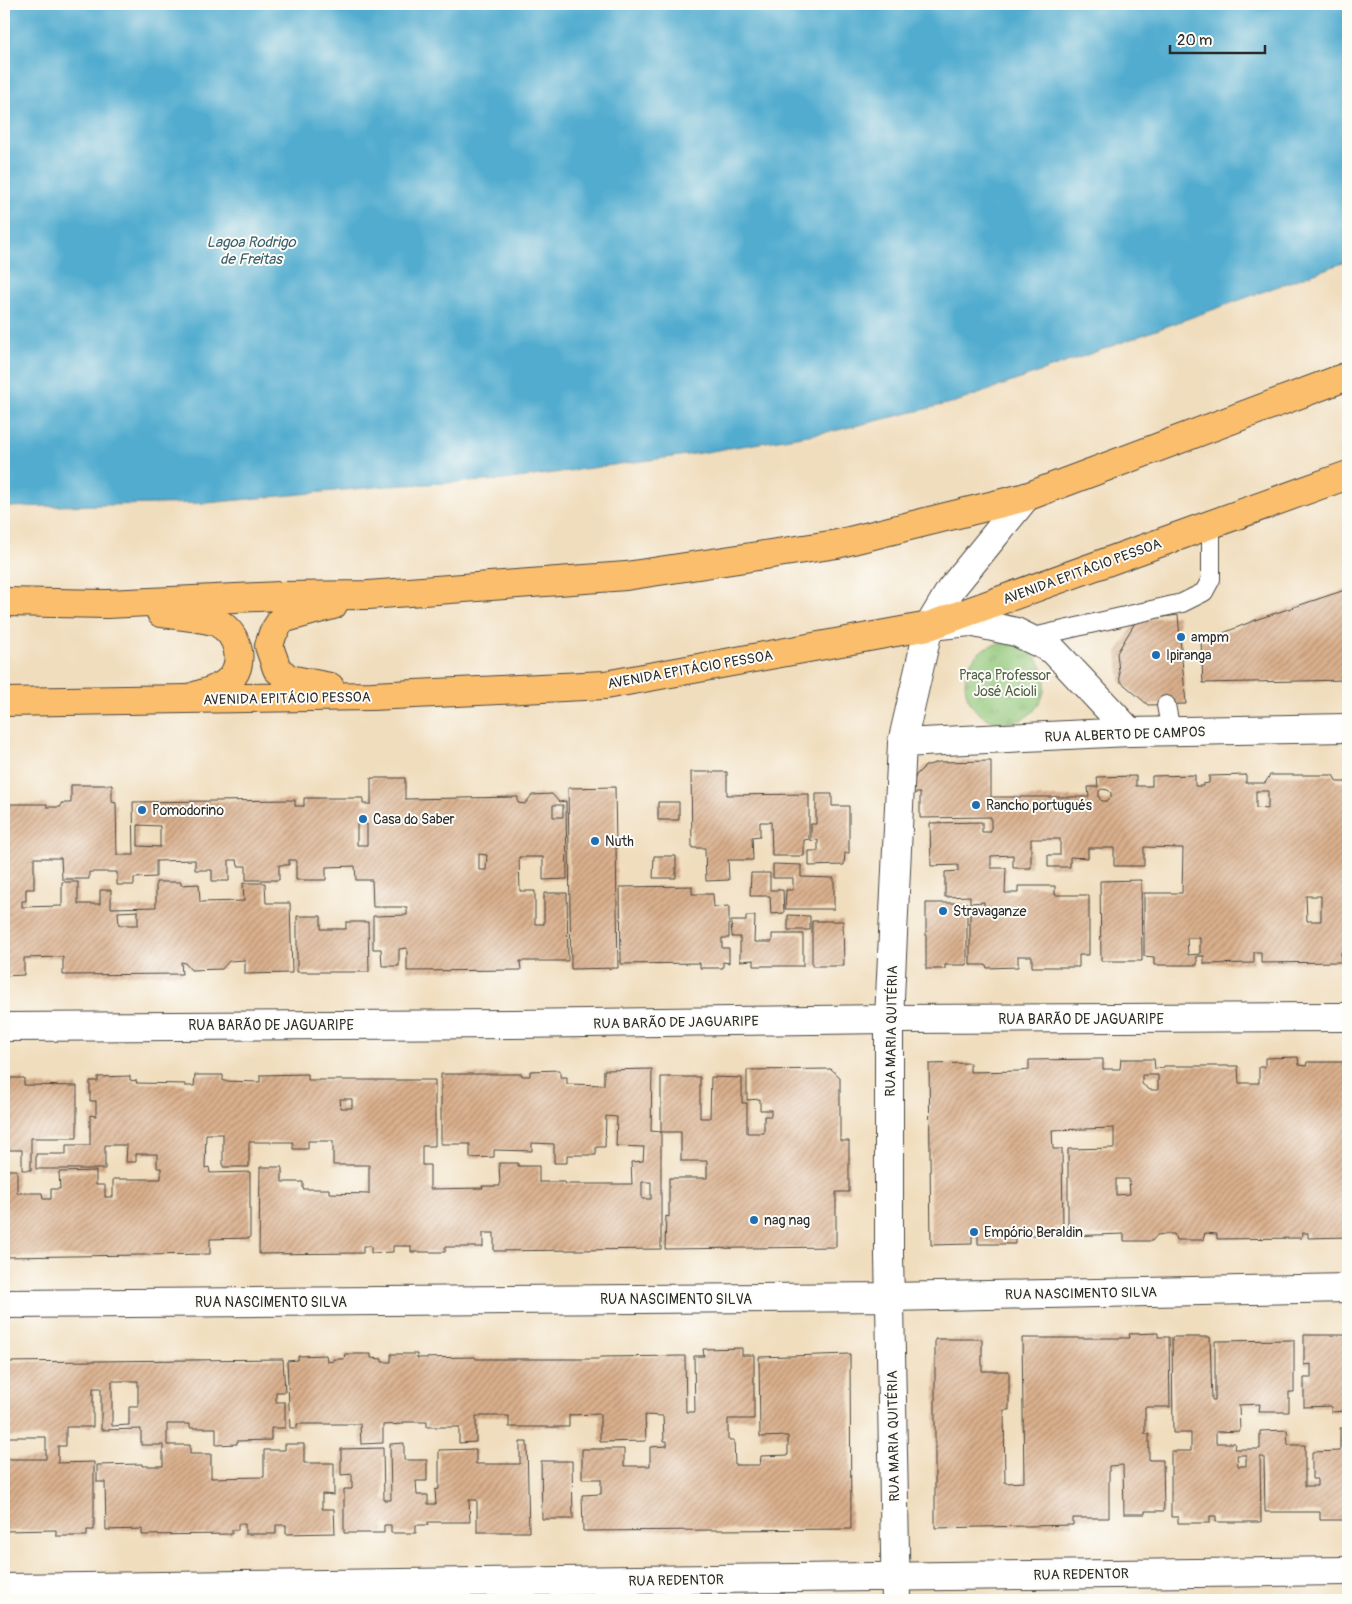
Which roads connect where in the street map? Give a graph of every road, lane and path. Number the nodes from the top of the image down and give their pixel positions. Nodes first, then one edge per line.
1 (1348, 376) edge
2 (1348, 475) edge
3 (1026, 496) junction
4 (1211, 525) junction
5 (368, 595) junction
6 (4, 602) edge
7 (107, 604) junction
8 (929, 626) junction
9 (1028, 638) junction
10 (372, 696) junction
11 (184, 700) junction
12 (4, 702) edge
13 (1166, 705) dead end
14 (1348, 728) edge
15 (1130, 732) junction
16 (1171, 732) junction
17 (902, 743) junction
18 (1348, 1017) edge
19 (890, 1019) junction
20 (4, 1027) edge
21 (1348, 1288) edge
22 (890, 1297) junction
23 (4, 1304) edge
24 (1348, 1571) edge
25 (4, 1588) edge
26 (896, 1589) edge

1 - 3 highway
2 - 4 highway, AVENIDA EPITÁCIO PESSOA
3 - 5 highway
3 - 8 street, RUA MARIA QUITÉRIA
4 - 8 highway, AVENIDA EPITÁCIO PESSOA
4 - 9 lane
5 - 7 highway
5 - 10 highway
6 - 7 highway
7 - 11 highway
8 - 9 street
8 - 10 highway, AVENIDA EPITÁCIO PESSOA
8 - 17 street, RUA MARIA QUITÉRIA
9 - 15 street
10 - 11 highway, AVENIDA EPITÁCIO PESSOA
11 - 12 highway, AVENIDA EPITÁCIO PESSOA
13 - 16 lane
14 - 16 street, RUA ALBERTO DE CAMPOS
15 - 16 street, RUA ALBERTO DE CAMPOS
15 - 17 street, RUA ALBERTO DE CAMPOS
17 - 19 street, RUA MARIA QUITÉRIA
18 - 19 street, RUA BARÃO DE JAGUARIPE
19 - 20 street, RUA BARÃO DE JAGUARIPE
19 - 22 street, RUA MARIA QUITÉRIA
21 - 22 street, RUA NASCIMENTO SILVA
22 - 23 street, RUA NASCIMENTO SILVA
22 - 26 street, RUA MARIA QUITÉRIA
24 - 26 street, RUA REDENTOR
25 - 26 street, RUA REDENTOR

